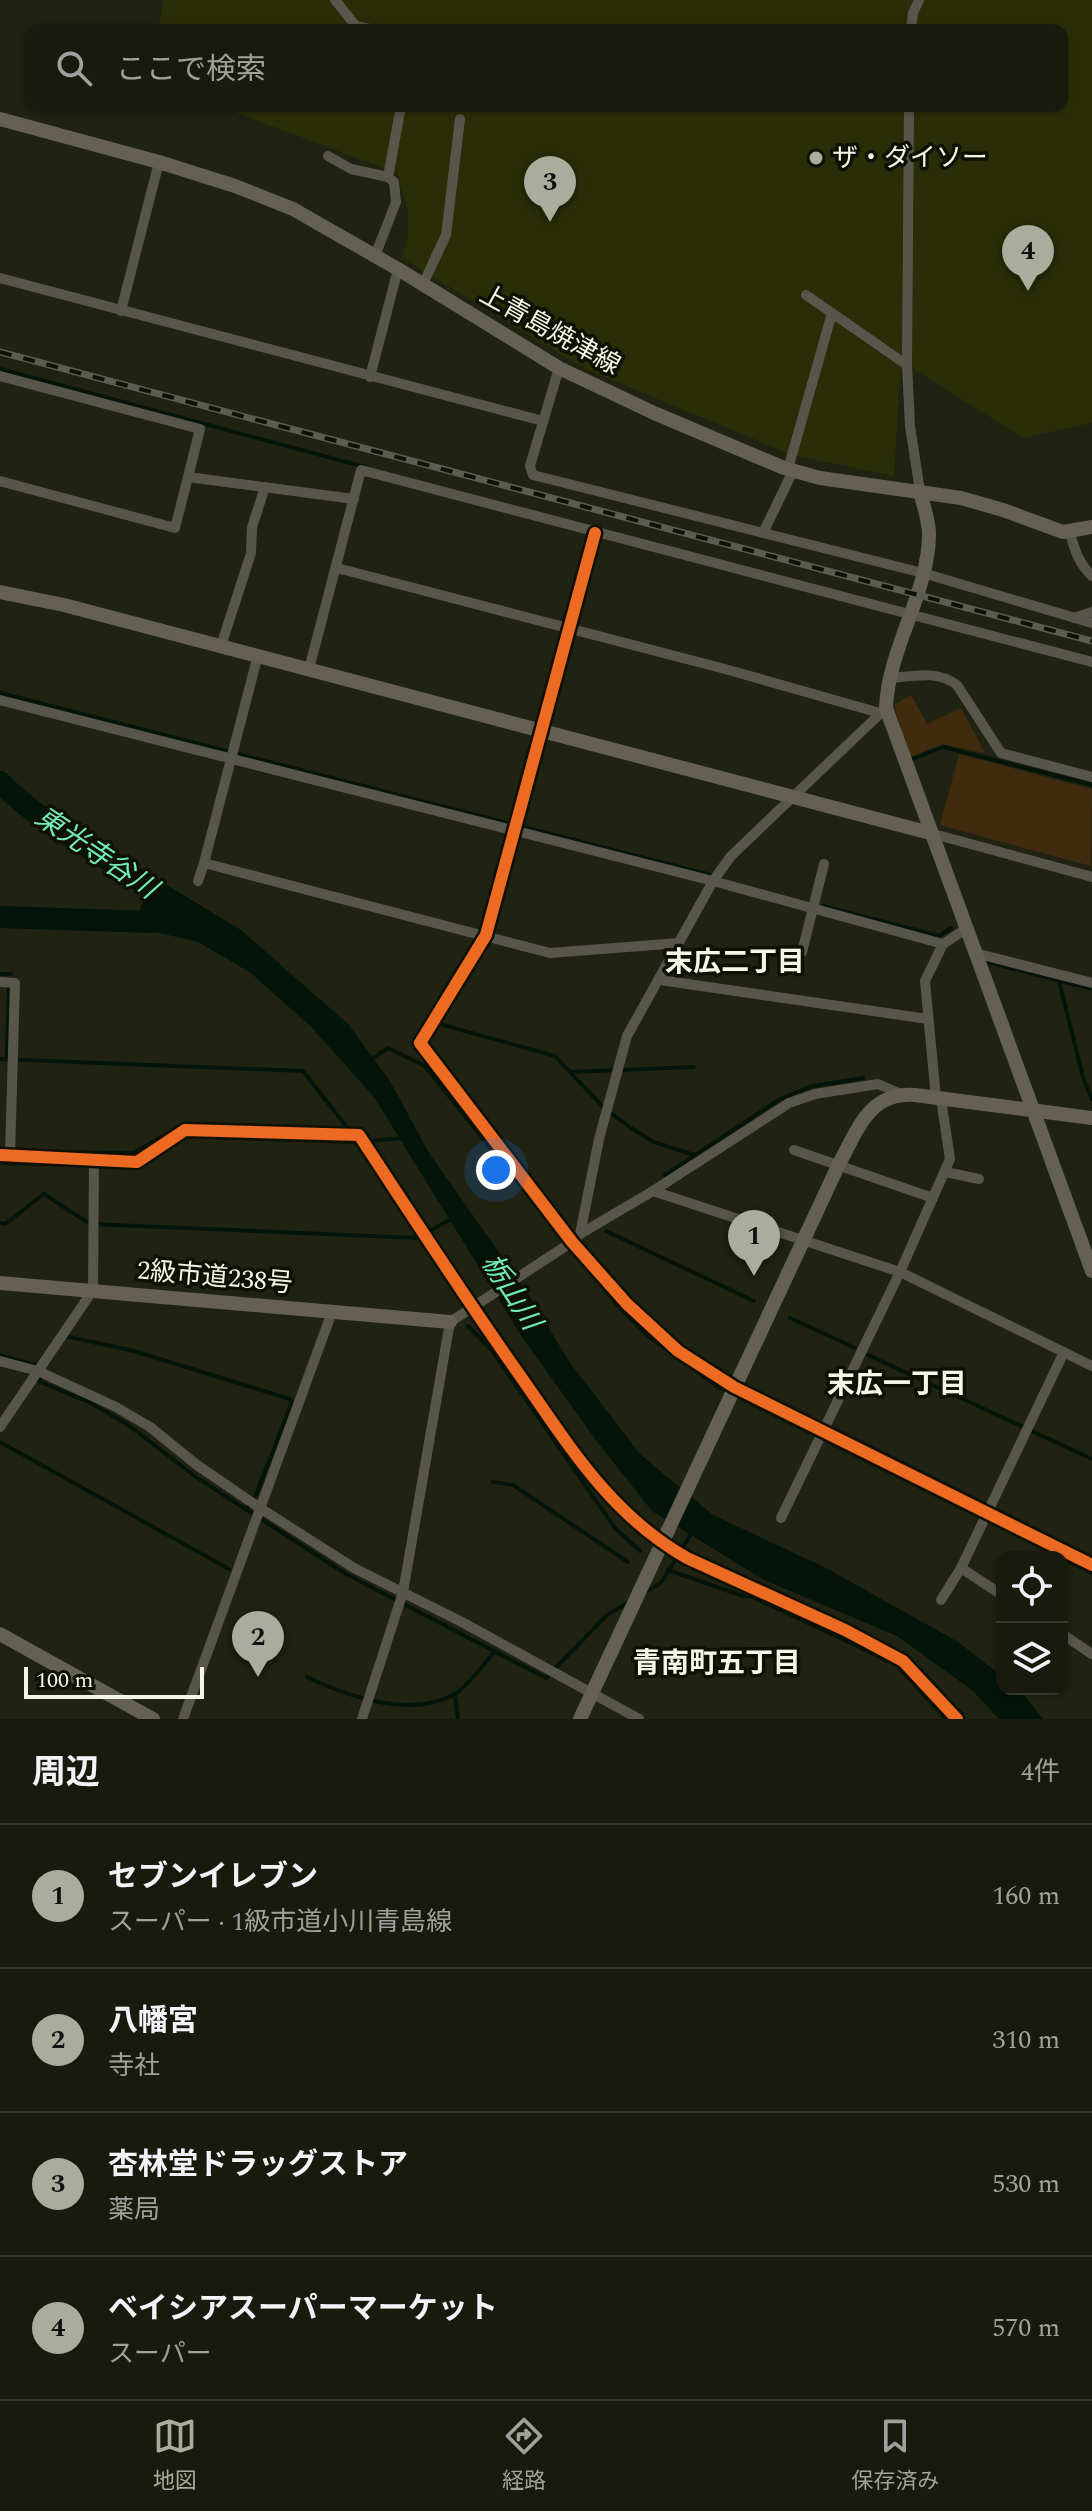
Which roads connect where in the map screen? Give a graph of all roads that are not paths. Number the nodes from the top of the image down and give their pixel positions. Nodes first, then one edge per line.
1 (335, 0) edge
2 (919, 0) edge
3 (355, 24) edge
4 (913, 24) edge
5 (400, 112) edge
6 (909, 112) edge
7 (0, 119) edge
8 (460, 119) dead end
9 (328, 156) dead end
10 (159, 162) junction
11 (388, 177) junction
12 (375, 256) junction
13 (398, 269) junction
14 (0, 278) edge
15 (423, 284) junction
16 (806, 295) dead end
17 (121, 311) junction
18 (832, 313) junction
19 (907, 365) junction
20 (559, 368) junction
21 (0, 376) edge
22 (370, 377) junction
23 (543, 421) junction
24 (790, 470) junction
25 (188, 477) junction
26 (0, 481) edge
27 (265, 487) junction
28 (920, 491) junction
29 (354, 499) junction
30 (1092, 527) edge
31 (1070, 532) junction
32 (595, 533) junction
33 (763, 533) junction
34 (337, 568) junction
35 (923, 573) junction
36 (1092, 576) edge
37 (0, 592) edge
38 (1092, 612) edge
39 (909, 614) junction
40 (1072, 618) junction
41 (1092, 623) edge
42 (570, 628) junction
43 (221, 646) junction
44 (258, 655) junction
45 (1092, 662) edge
46 (309, 669) junction
47 (891, 678) junction
48 (0, 700) edge
49 (883, 710) junction
50 (541, 731) junction
51 (230, 759) junction
52 (1092, 777) edge
53 (791, 796) junction
54 (514, 830) junction
55 (930, 833) junction
56 (204, 863) junction
57 (824, 864) dead end
58 (1092, 877) edge
59 (198, 881) dead end
60 (713, 881) junction
61 (813, 905) junction
62 (966, 929) junction
63 (486, 935) junction
64 (679, 943) junction
65 (943, 944) junction
66 (802, 952) dead end
67 (975, 953) junction
68 (660, 980) junction
69 (0, 982) edge
70 (1092, 983) edge
71 (928, 1019) junction
72 (901, 1094) junction
73 (938, 1099) junction
74 (1033, 1111) junction
75 (1092, 1118) edge
76 (794, 1150) dead end
77 (5, 1155) edge
78 (94, 1159) junction
79 (839, 1164) junction
80 (945, 1172) junction
81 (979, 1179) dead end
82 (653, 1191) junction
83 (933, 1198) junction
84 (576, 1238) junction
85 (803, 1239) junction
86 (1092, 1271) edge
87 (900, 1272) junction
88 (0, 1283) edge
89 (93, 1290) junction
90 (474, 1307) junction
91 (332, 1312) junction
92 (450, 1322) junction
93 (1064, 1352) junction
94 (0, 1361) edge
95 (1092, 1366) edge
96 (38, 1371) junction
97 (734, 1387) junction
98 (0, 1427) edge
99 (822, 1436) junction
100 (260, 1508) junction
101 (985, 1515) junction
102 (781, 1518) dead end
103 (667, 1544) junction
104 (1092, 1565) edge
105 (961, 1568) junction
106 (996, 1591) edge
107 (403, 1592) junction
108 (941, 1600) dead end
109 (0, 1634) edge
110 (1068, 1638) edge
111 (1092, 1654) edge
112 (592, 1693) junction
113 (153, 1719) edge
114 (183, 1719) edge
115 (362, 1719) edge
116 (580, 1719) edge
117 (639, 1719) edge
118 (957, 1719) edge

1 - 3 street
2 - 4 street
5 - 11 street
6 - 19 street
7 - 10 street, 上青島焼津線
8 - 15 street
9 - 11 street
10 - 12 street, 上青島焼津線
10 - 17 street
11 - 12 street
12 - 13 street, 上青島焼津線
13 - 15 street, 上青島焼津線
13 - 22 street
14 - 17 street
15 - 20 street, 上青島焼津線
16 - 18 street
17 - 22 street
18 - 19 street
18 - 24 street
19 - 28 street
20 - 23 street
20 - 24 street, 上青島焼津線
21 - 25 street
22 - 23 street
23 - 33 street
24 - 28 street, 上青島焼津線
24 - 33 street
25 - 26 street
25 - 27 street
27 - 29 street
27 - 43 street
28 - 31 street, 上青島焼津線
28 - 35 street
29 - 32 street
29 - 34 street
30 - 31 street, 上青島焼津線
31 - 36 street
32 - 39 street
32 - 42 street
33 - 35 street
34 - 42 street
34 - 46 street
35 - 39 street
35 - 40 street
37 - 43 street
38 - 40 street
39 - 45 street
39 - 47 street
40 - 41 street
42 - 49 street
42 - 50 street
43 - 44 street
44 - 46 street
44 - 51 street
46 - 50 street
47 - 49 street
47 - 52 street
48 - 51 street
49 - 53 street
49 - 55 street
50 - 53 street
50 - 54 street
51 - 54 street
51 - 56 street
53 - 55 street
53 - 60 street
54 - 60 street
54 - 63 street
55 - 58 street
55 - 62 street
56 - 59 street
56 - 63 street
57 - 61 street
60 - 61 street
60 - 64 street
61 - 65 street
61 - 66 street
62 - 65 street
62 - 67 street
63 - 64 street
63 - 84 street
64 - 68 street
65 - 71 street
67 - 70 street
67 - 74 street
68 - 71 street
68 - 84 street
69 - 77 street
71 - 73 street
72 - 73 street
72 - 79 street
72 - 82 street
73 - 74 street
73 - 80 street
74 - 75 street
74 - 86 street
76 - 79 street
77 - 78 street
78 - 89 street
78 - 90 street
79 - 83 street
79 - 85 street
80 - 81 street
80 - 83 street
82 - 84 street
82 - 85 street
83 - 87 street
84 - 90 street
84 - 97 street
85 - 87 street
85 - 97 street
87 - 93 street
87 - 99 street
88 - 89 street, 2級市道238号
89 - 91 street, 2級市道238号
89 - 96 street
90 - 92 street
90 - 103 street
91 - 92 street, 2級市道238号
91 - 100 street
92 - 107 street
93 - 95 street
93 - 101 street
94 - 96 street
96 - 98 street
96 - 100 street
97 - 99 street
97 - 103 street
99 - 101 street
99 - 102 street
100 - 107 street
100 - 114 street
101 - 104 street
101 - 105 street
103 - 112 street
103 - 118 street
105 - 106 street
105 - 108 street
107 - 112 street
107 - 115 street
109 - 113 street
110 - 111 street
112 - 116 street
112 - 117 street

